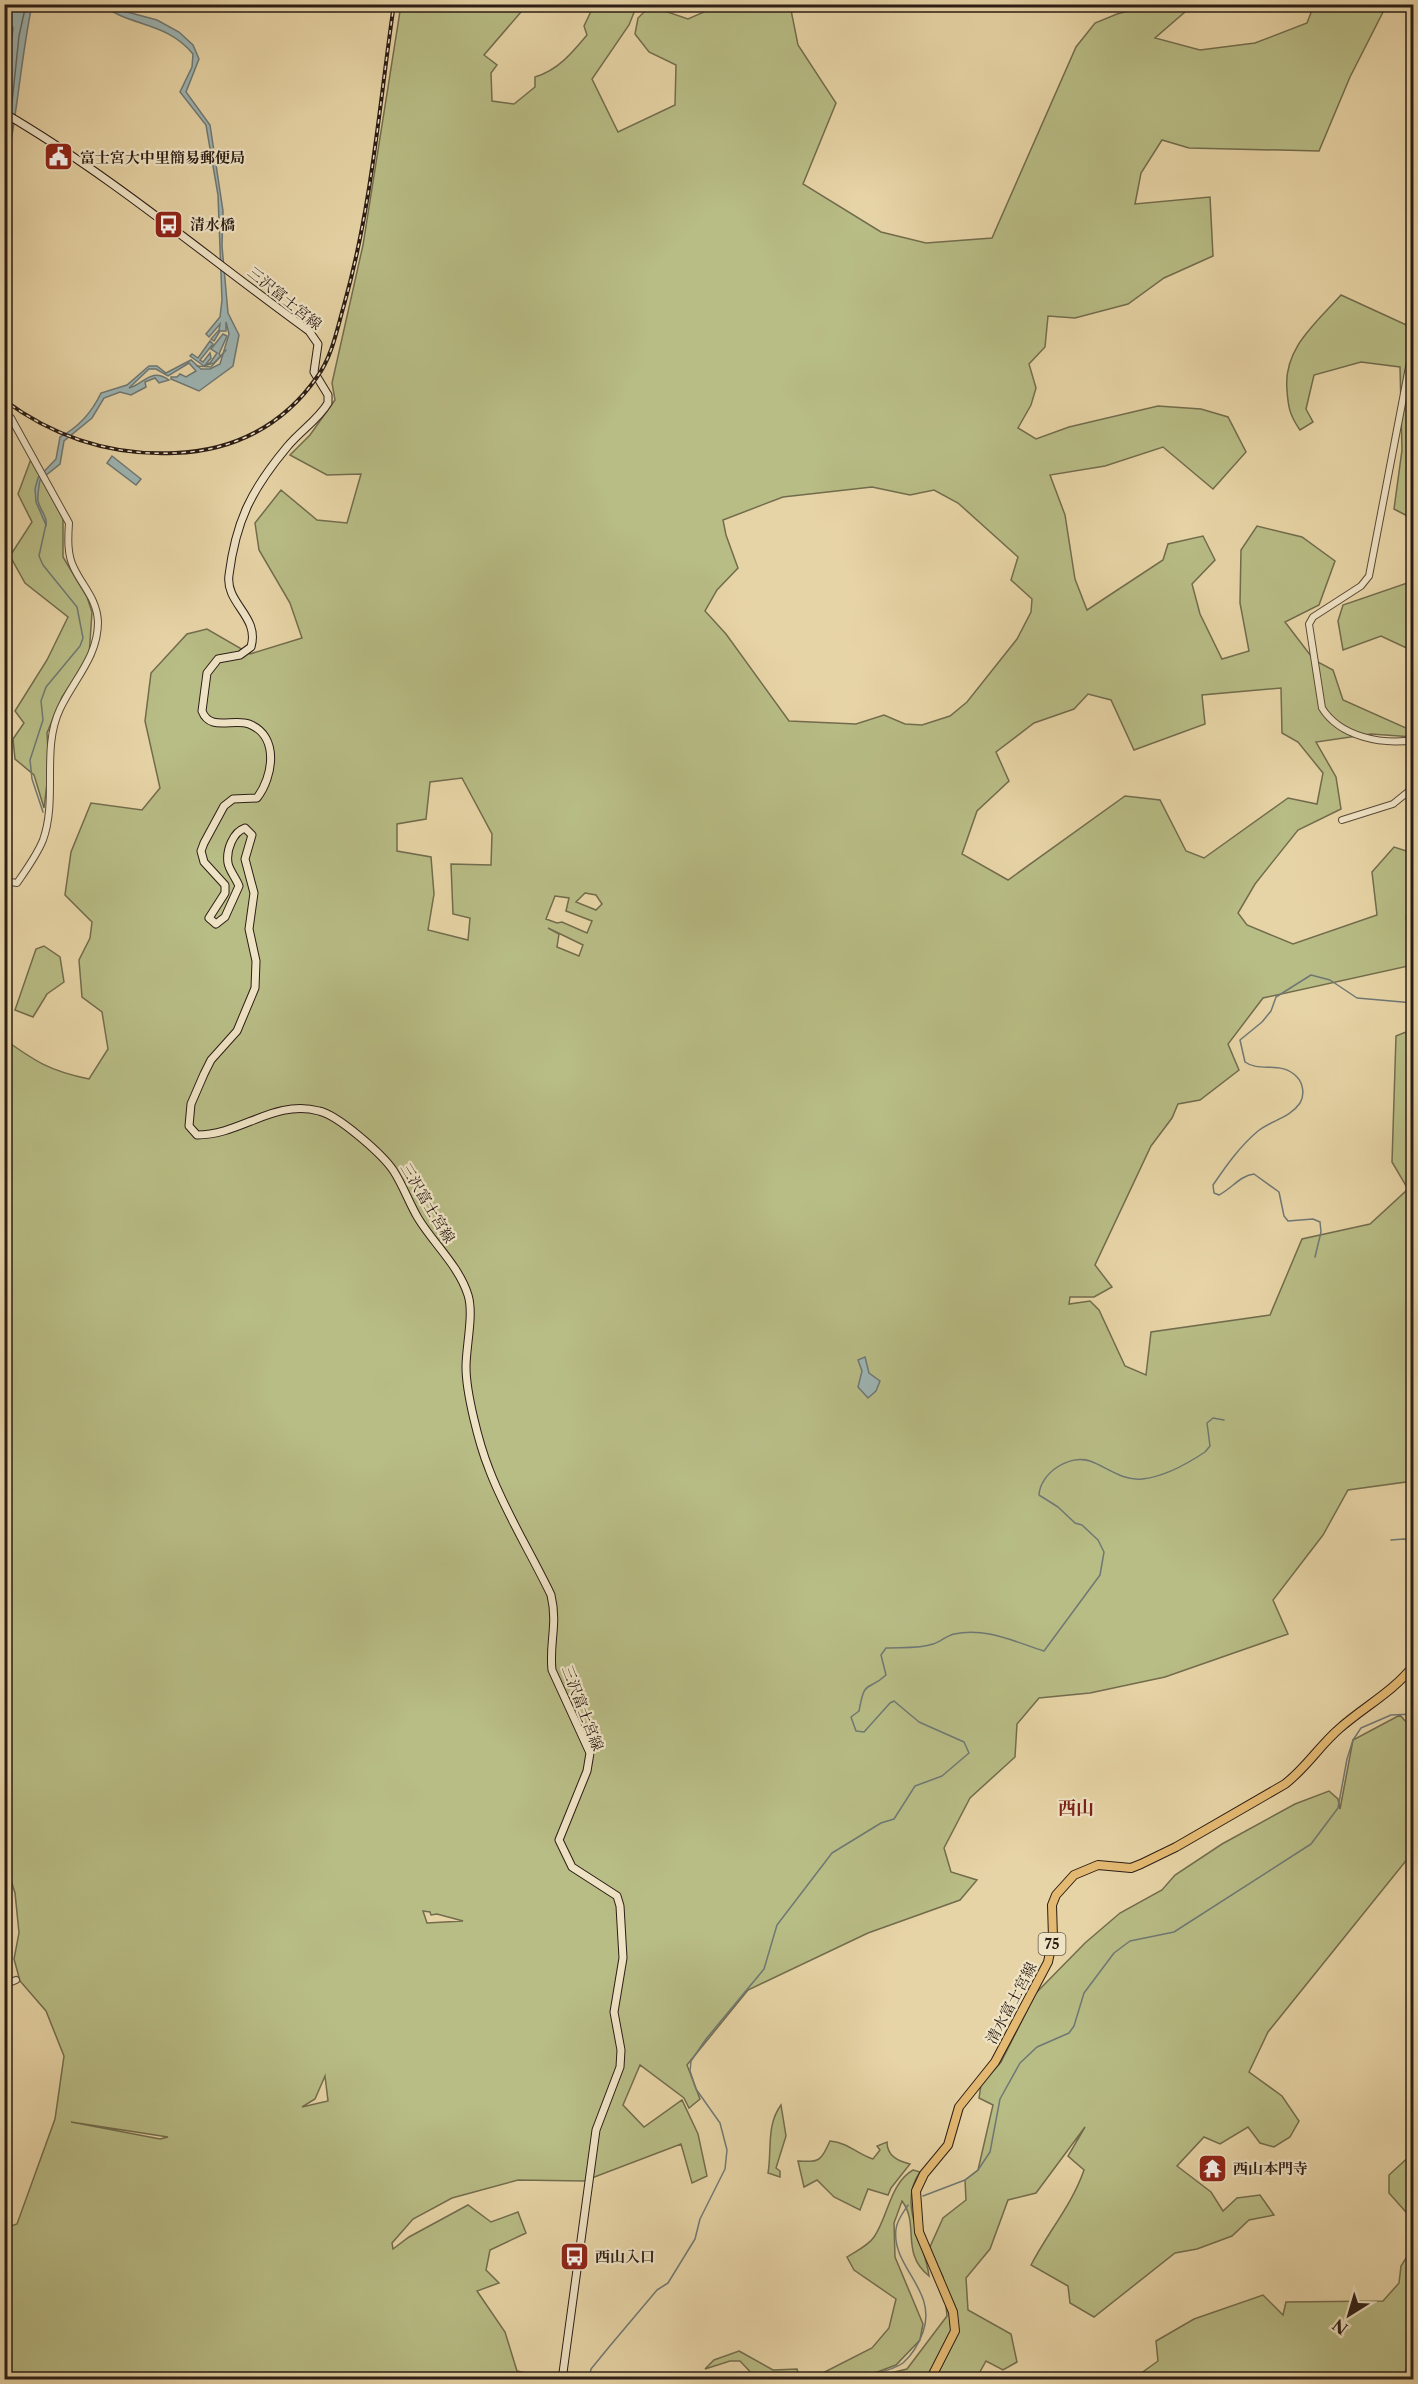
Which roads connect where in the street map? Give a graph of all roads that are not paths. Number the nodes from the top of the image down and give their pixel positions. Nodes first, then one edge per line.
1 (4, 113) edge
2 (1413, 341) edge
3 (11, 418) dead end
4 (1413, 740) edge
5 (1413, 787) edge
6 (1342, 820) dead end
7 (4, 881) edge
8 (1413, 1665) edge
9 (16, 1980) dead end
10 (4, 1985) edge
11 (562, 2379) edge
12 (930, 2379) edge

1 - 11 main road, 三沢富士宮線
2 - 4 street
3 - 7 street
5 - 6 street
8 - 12 main road, 清水富士宮線 / 75
9 - 10 street

